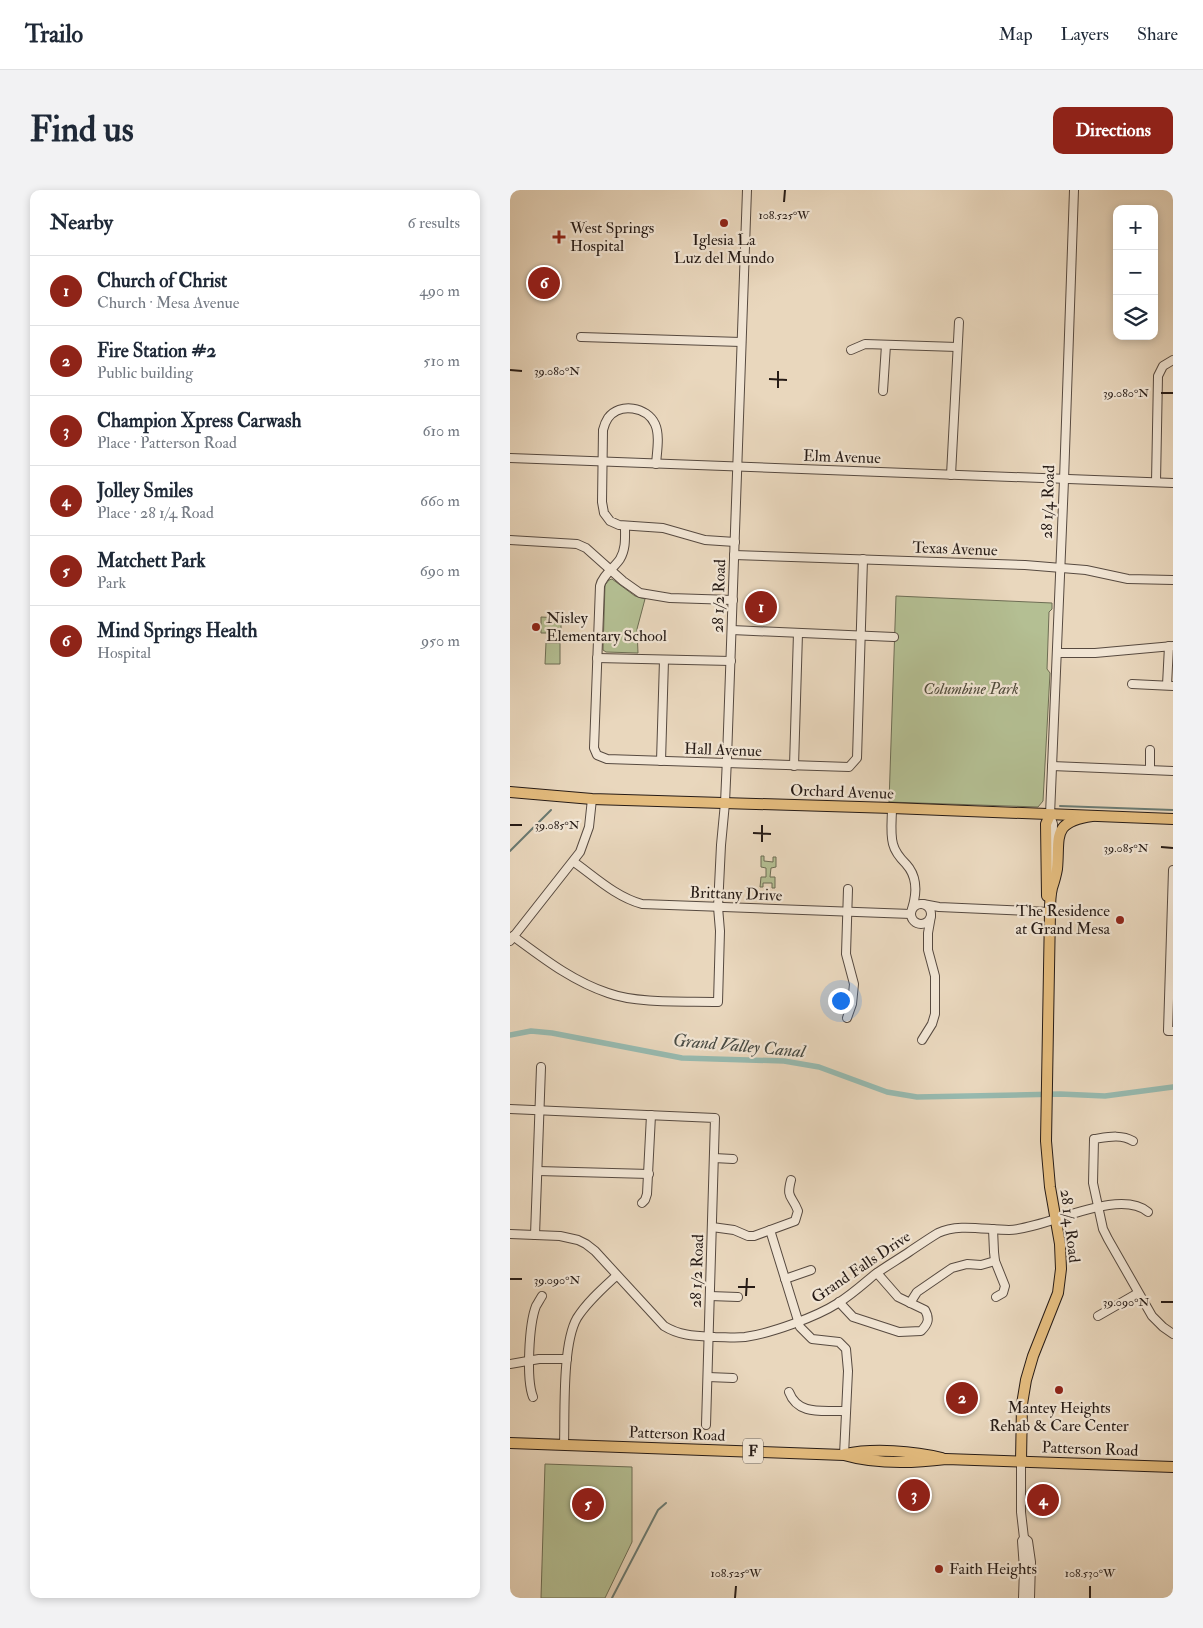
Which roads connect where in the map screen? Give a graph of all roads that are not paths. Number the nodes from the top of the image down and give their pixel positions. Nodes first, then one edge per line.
1 (747, 190) edge
2 (1074, 190) edge
3 (959, 322) dead end
4 (582, 337) dead end
5 (742, 342) junction
6 (886, 345) junction
7 (958, 347) junction
8 (851, 350) dead end
9 (1173, 360) edge
10 (883, 391) dead end
11 (510, 458) edge
12 (602, 461) junction
13 (656, 464) junction
14 (737, 467) junction
15 (951, 475) junction
16 (1064, 480) junction
17 (1156, 482) junction
18 (1173, 483) edge
19 (625, 526) junction
20 (510, 540) edge
21 (735, 542) junction
22 (734, 555) junction
23 (863, 559) junction
24 (1060, 568) junction
25 (611, 570) junction
26 (1173, 580) edge
27 (733, 600) junction
28 (732, 630) junction
29 (798, 633) junction
30 (860, 635) junction
31 (894, 636) dead end
32 (1171, 646) edge
33 (1057, 653) junction
34 (597, 658) junction
35 (664, 660) junction
36 (731, 662) junction
37 (1132, 684) dead end
38 (1170, 686) edge
39 (1150, 750) dead end
40 (661, 761) junction
41 (727, 764) junction
42 (794, 766) junction
43 (1052, 766) junction
44 (1150, 770) junction
45 (1173, 771) edge
46 (510, 792) edge
47 (592, 799) junction
48 (725, 803) junction
49 (892, 808) junction
50 (1050, 814) junction
51 (1092, 816) junction
52 (1173, 819) edge
53 (574, 862) junction
54 (1173, 870) edge
55 (848, 888) dead end
56 (1052, 891) junction
57 (923, 904) junction
58 (718, 907) junction
59 (847, 912) junction
60 (911, 912) junction
61 (1050, 912) junction
62 (931, 916) junction
63 (512, 939) edge
64 (847, 1018) dead end
65 (1170, 1031) edge
66 (922, 1040) dead end
67 (541, 1067) dead end
68 (510, 1110) edge
69 (540, 1111) junction
70 (651, 1115) junction
71 (1134, 1141) dead end
72 (714, 1158) junction
73 (733, 1158) dead end
74 (538, 1171) junction
75 (649, 1174) junction
76 (791, 1180) dead end
77 (642, 1203) dead end
78 (1098, 1206) junction
79 (1148, 1212) dead end
80 (1056, 1219) junction
81 (712, 1227) junction
82 (993, 1229) junction
83 (770, 1230) junction
84 (510, 1234) edge
85 (536, 1234) junction
86 (996, 1261) junction
87 (811, 1270) dead end
88 (877, 1273) junction
89 (616, 1276) junction
90 (785, 1279) junction
91 (1138, 1293) junction
92 (542, 1296) dead end
93 (710, 1296) junction
94 (738, 1297) dead end
95 (996, 1297) dead end
96 (840, 1302) junction
97 (910, 1303) junction
98 (1098, 1316) dead end
99 (798, 1322) junction
100 (1173, 1334) edge
101 (709, 1336) junction
102 (567, 1359) junction
103 (530, 1360) junction
104 (510, 1364) edge
105 (708, 1377) junction
106 (733, 1378) dead end
107 (789, 1392) dead end
108 (533, 1397) dead end
109 (845, 1411) junction
110 (706, 1425) dead end
111 (510, 1443) edge
112 (564, 1444) junction
113 (844, 1455) junction
114 (1021, 1462) junction
115 (1173, 1467) edge
116 (1024, 1538) junction
117 (1023, 1598) edge
118 (1030, 1598) edge

1 - 5 street, 28 1/2 Road
2 - 16 street, 28 1/4 Road
3 - 7 street
4 - 5 street
5 - 14 street, 28 1/2 Road
6 - 7 street
6 - 8 street
6 - 10 street
7 - 15 street
9 - 17 street
11 - 12 street, Elm Avenue
12 - 13 street, Elm Avenue
12 - 13 street
12 - 19 street
13 - 14 street, Elm Avenue
14 - 15 street, Elm Avenue
14 - 21 street, 28 1/2 Road
15 - 16 street, Elm Avenue
16 - 17 street, Elm Avenue
16 - 24 street, 28 1/4 Road
17 - 18 street, Elm Avenue
19 - 21 street
19 - 25 street
20 - 25 street
21 - 22 street, 28 1/2 Road
22 - 23 street, Texas Avenue
22 - 27 street, 28 1/2 Road
23 - 24 street, Texas Avenue
23 - 30 street
24 - 26 street, Texas Avenue
24 - 33 street, 28 1/4 Road
25 - 27 street
25 - 34 street
27 - 28 street, 28 1/2 Road
28 - 29 street
28 - 36 street, 28 1/2 Road
29 - 30 street
29 - 42 street
30 - 31 street
30 - 42 street, Hall Avenue
32 - 33 street
32 - 38 street
33 - 43 street, 28 1/4 Road
34 - 35 street
34 - 40 street, Hall Avenue
35 - 36 street
35 - 40 street
36 - 41 street, 28 1/2 Road
37 - 38 street
39 - 44 street
40 - 41 street, Hall Avenue
41 - 42 street, Hall Avenue
41 - 48 street, 28 1/2 Road
43 - 44 street
43 - 50 street, 28 1/4 Road
44 - 45 street
46 - 47 main road, Orchard Avenue
47 - 48 main road, Orchard Avenue
47 - 53 street
48 - 49 main road, Orchard Avenue
48 - 58 street, 28 1/2 Road
49 - 50 main road, Orchard Avenue
49 - 60 street
50 - 51 main road, Orchard Avenue
50 - 56 street, 28 1/4 Road
50 - 61 main road, 28 1/4 Road
51 - 52 main road, Orchard Avenue
51 - 56 main road
53 - 58 street, Brittany Drive
53 - 63 street
54 - 65 street
55 - 59 street
56 - 61 main road, 28 1/4 Road
57 - 60 street
57 - 61 street
57 - 62 street
58 - 59 street, Brittany Drive
58 - 63 street, 28 1/2 Road
59 - 60 street, Brittany Drive
59 - 64 street
60 - 62 street
61 - 80 main road, 28 1/4 Road
62 - 66 street
67 - 69 street
68 - 69 street
69 - 70 street
69 - 74 street
70 - 72 street, 28 1/2 Road
70 - 75 street
71 - 78 street
72 - 73 street
72 - 81 street, 28 1/2 Road
74 - 75 street
74 - 85 street
75 - 77 street
76 - 83 street
78 - 79 street, Grand Falls Drive
78 - 80 street, Grand Falls Drive
78 - 91 street
80 - 82 street, Grand Falls Drive
80 - 114 main road, 28 1/4 Road
81 - 83 street
81 - 93 street, 28 1/2 Road
82 - 86 street
82 - 88 street, Grand Falls Drive
83 - 90 street
84 - 85 street, Grand Falls Drive
85 - 89 street, Grand Falls Drive
86 - 95 street
86 - 97 street
87 - 90 street
88 - 96 street, Grand Falls Drive
88 - 97 street
89 - 101 street, Grand Falls Drive
89 - 102 street
90 - 99 street
91 - 98 street
91 - 100 street
92 - 103 street
93 - 94 street
93 - 101 street, 28 1/2 Road
96 - 97 street
96 - 99 street, Grand Falls Drive
99 - 101 street, Grand Falls Drive
99 - 109 street
101 - 105 street, 28 1/2 Road
102 - 103 street
102 - 112 street
103 - 104 street
103 - 108 street
105 - 106 street
105 - 110 street, 28 1/2 Road
107 - 109 street
109 - 113 street
111 - 112 main road, Patterson Road / F
112 - 113 main road, Patterson Road / F
113 - 114 main road, Patterson Road / F
114 - 115 main road, Patterson Road / F
114 - 116 street, 28 1/4 Road
116 - 117 street, 28 1/4 Road
116 - 118 street, 28 1/4 Road

